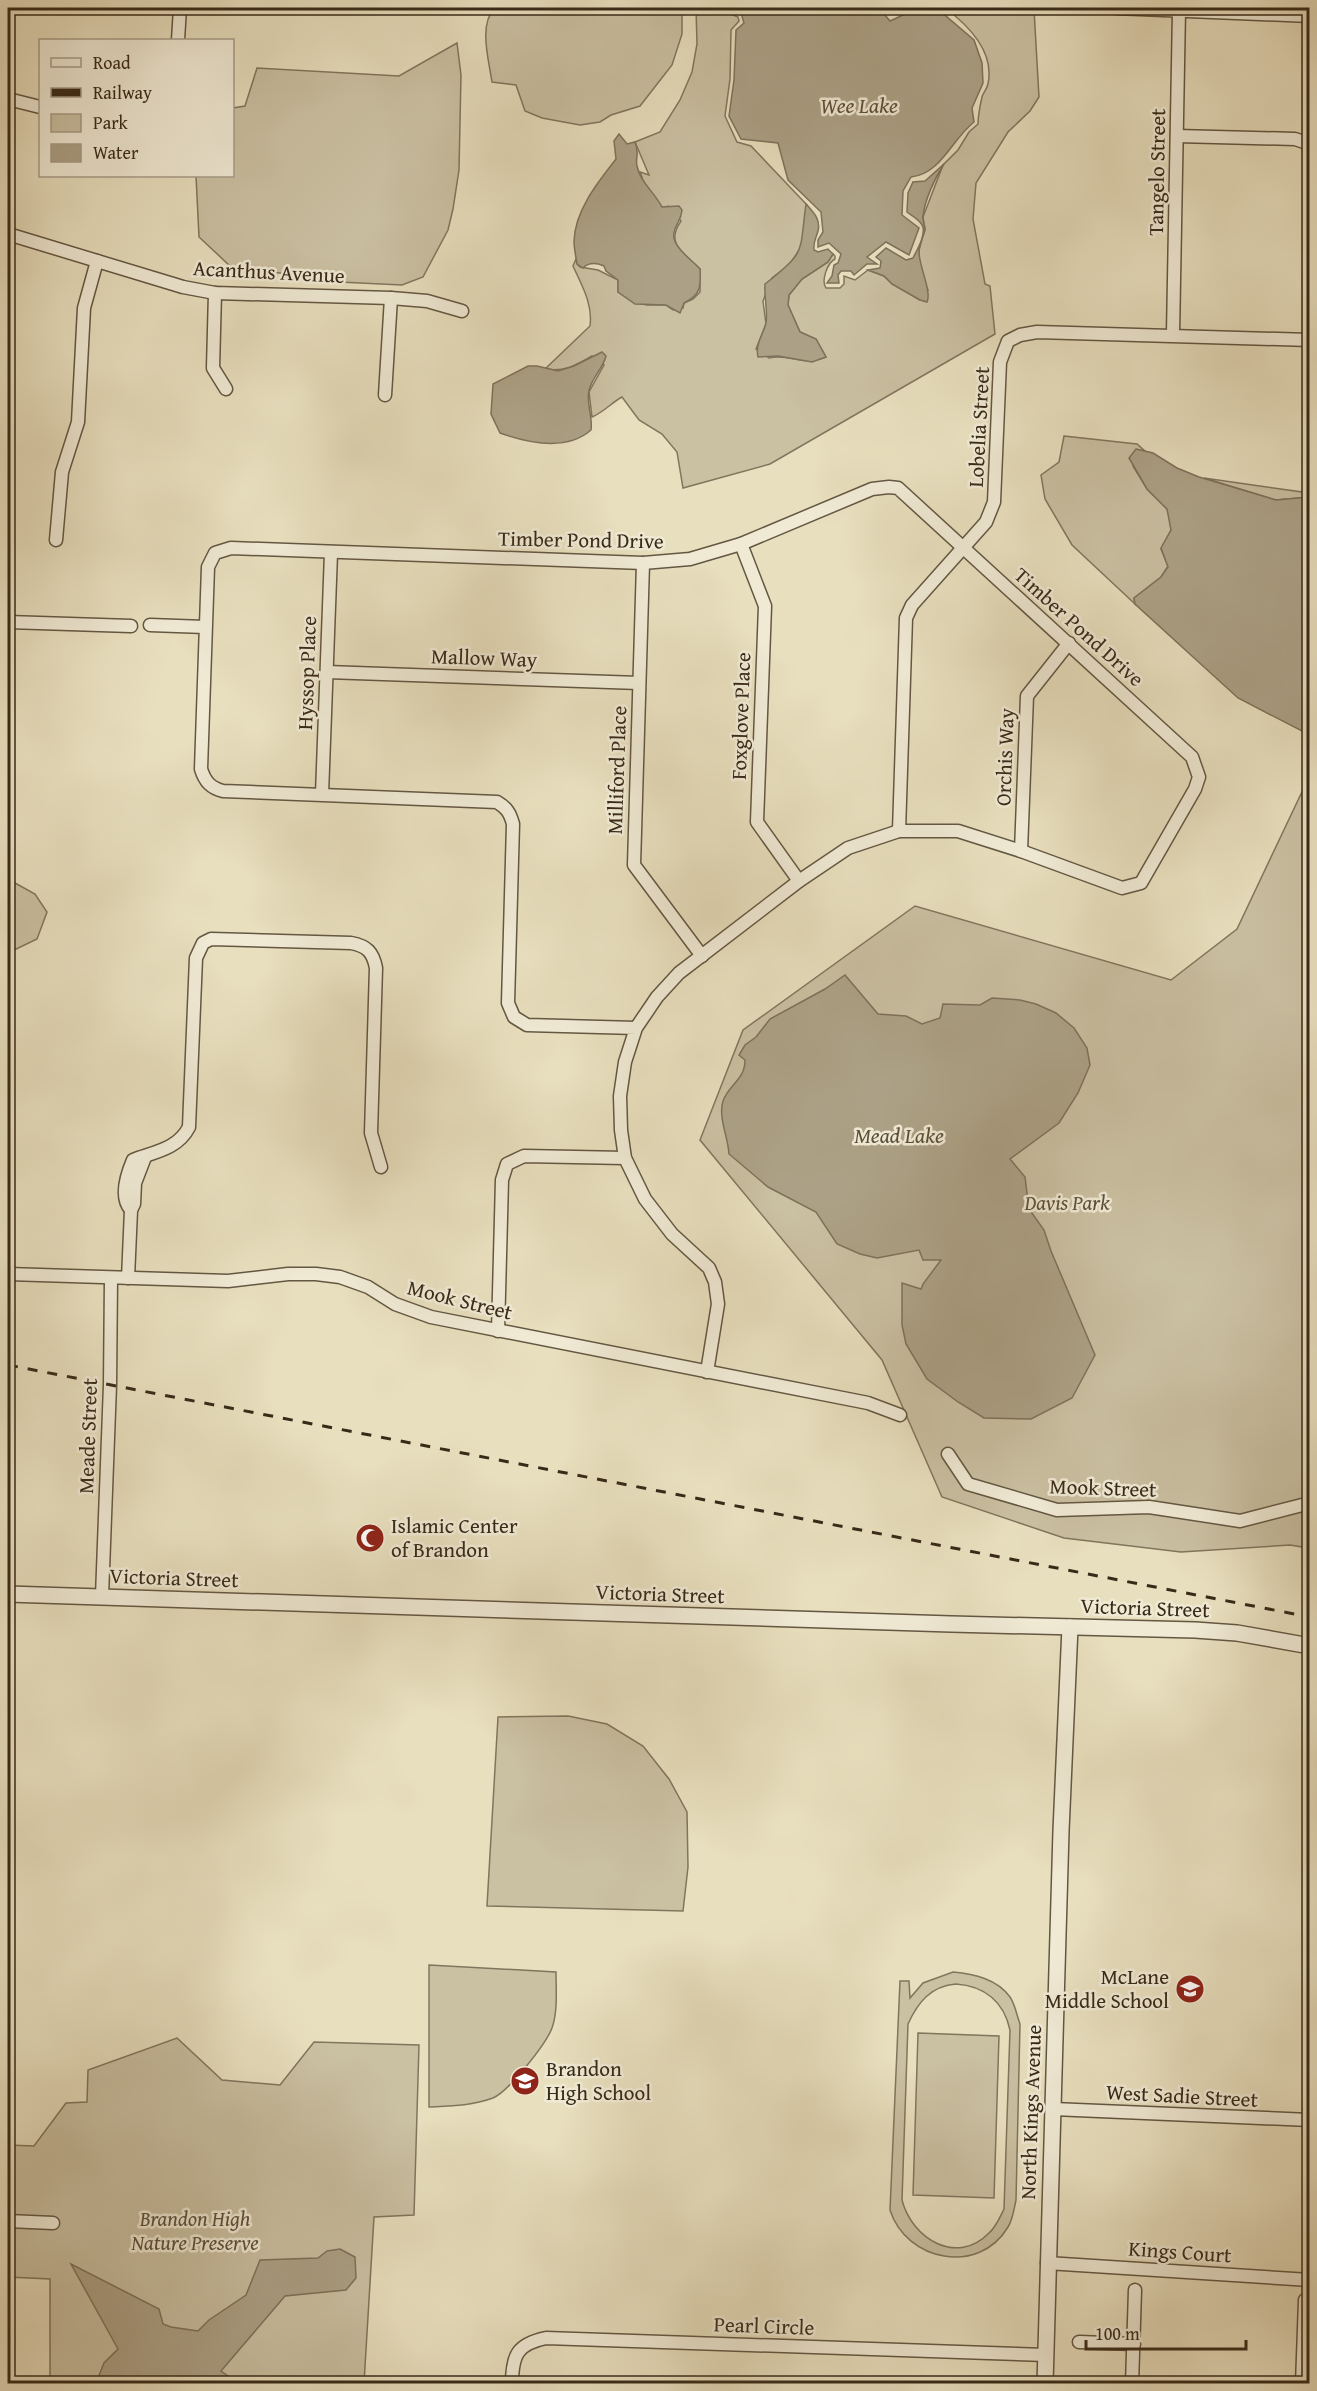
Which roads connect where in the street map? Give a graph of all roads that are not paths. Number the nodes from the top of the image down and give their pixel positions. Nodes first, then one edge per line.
1 (180, 8) edge
2 (1115, 8) edge
3 (1179, 10) junction
4 (1310, 16) edge
5 (178, 39) edge
6 (8, 99) edge
7 (39, 107) edge
8 (1177, 136) junction
9 (1310, 144) edge
10 (8, 234) edge
11 (97, 261) junction
12 (215, 293) junction
13 (391, 298) junction
14 (462, 310) dead end
15 (1173, 334) junction
16 (1310, 340) edge
17 (226, 389) dead end
18 (385, 395) dead end
19 (56, 540) dead end
20 (741, 544) junction
21 (962, 549) junction
22 (331, 553) junction
23 (643, 563) junction
24 (8, 622) edge
25 (150, 625) dead end
26 (131, 626) dead end
27 (205, 627) junction
28 (1069, 643) junction
29 (327, 672) junction
30 (639, 682) junction
31 (322, 794) junction
32 (898, 831) junction
33 (1021, 851) junction
34 (799, 881) junction
35 (702, 956) junction
36 (636, 1028) junction
37 (625, 1158) junction
38 (381, 1167) dead end
39 (8, 1275) edge
40 (111, 1278) junction
41 (128, 1278) junction
42 (498, 1331) junction
43 (707, 1372) junction
44 (900, 1415) dead end
45 (948, 1454) dead end
46 (1310, 1503) edge
47 (8, 1594) edge
48 (102, 1596) junction
49 (1070, 1627) junction
50 (1310, 1646) edge
51 (1053, 2109) junction
52 (1310, 2120) edge
53 (8, 2221) edge
54 (53, 2223) dead end
55 (1047, 2263) junction
56 (1310, 2280) edge
57 (1135, 2290) dead end
58 (1305, 2300) dead end
59 (1079, 2342) dead end
60 (1134, 2344) junction
61 (1046, 2355) junction
62 (512, 2384) edge
63 (1045, 2384) edge
64 (1132, 2384) edge
65 (1302, 2384) edge

1 - 5 street
2 - 3 street
3 - 4 street
3 - 8 street, Tangelo Street
6 - 7 street
8 - 9 street
8 - 15 street, Tangelo Street
10 - 11 street, Acanthus Avenue
11 - 12 street, Acanthus Avenue
11 - 19 street
12 - 13 street, Acanthus Avenue
12 - 17 street
13 - 14 street, Acanthus Avenue
13 - 18 street
15 - 16 street
15 - 21 street, Lobelia Street
20 - 21 street, Timber Pond Drive
20 - 23 street, Timber Pond Drive
20 - 34 street, Foxglove Place
21 - 28 street, Timber Pond Drive
21 - 32 street, Lobelia Street
22 - 23 street, Timber Pond Drive
22 - 27 street, Timber Pond Drive
22 - 29 street, Hyssop Place
23 - 30 street, Milliford Place
24 - 26 street
25 - 27 street
27 - 31 street, Timber Pond Drive
28 - 33 street, Orchis Way
28 - 33 street, Timber Pond Drive
29 - 30 street, Mallow Way
29 - 31 street, Hyssop Place
30 - 35 street, Milliford Place
31 - 36 street, Timber Pond Drive
32 - 33 street, Timber Pond Drive
32 - 34 street, Timber Pond Drive
34 - 35 street, Timber Pond Drive
35 - 36 street, Timber Pond Drive
36 - 37 street, Timber Pond Drive
37 - 42 street
37 - 43 street, Timber Pond Drive
38 - 41 street
39 - 40 street, Mook Street
40 - 41 street, Mook Street
40 - 48 street, Meade Street
41 - 42 street, Mook Street
42 - 43 street, Mook Street
43 - 44 street, Mook Street
45 - 46 street, Mook Street
47 - 48 street, Victoria Street
48 - 49 street, Victoria Street
49 - 50 street, Victoria Street
49 - 51 street, North Kings Avenue
51 - 52 street, West Sadie Street
51 - 55 street, North Kings Avenue
53 - 54 street
55 - 56 street, Kings Court
55 - 61 street, North Kings Avenue
57 - 60 street
58 - 65 street
59 - 60 street
60 - 64 street
61 - 62 street, Pearl Circle
61 - 63 street, North Kings Avenue

